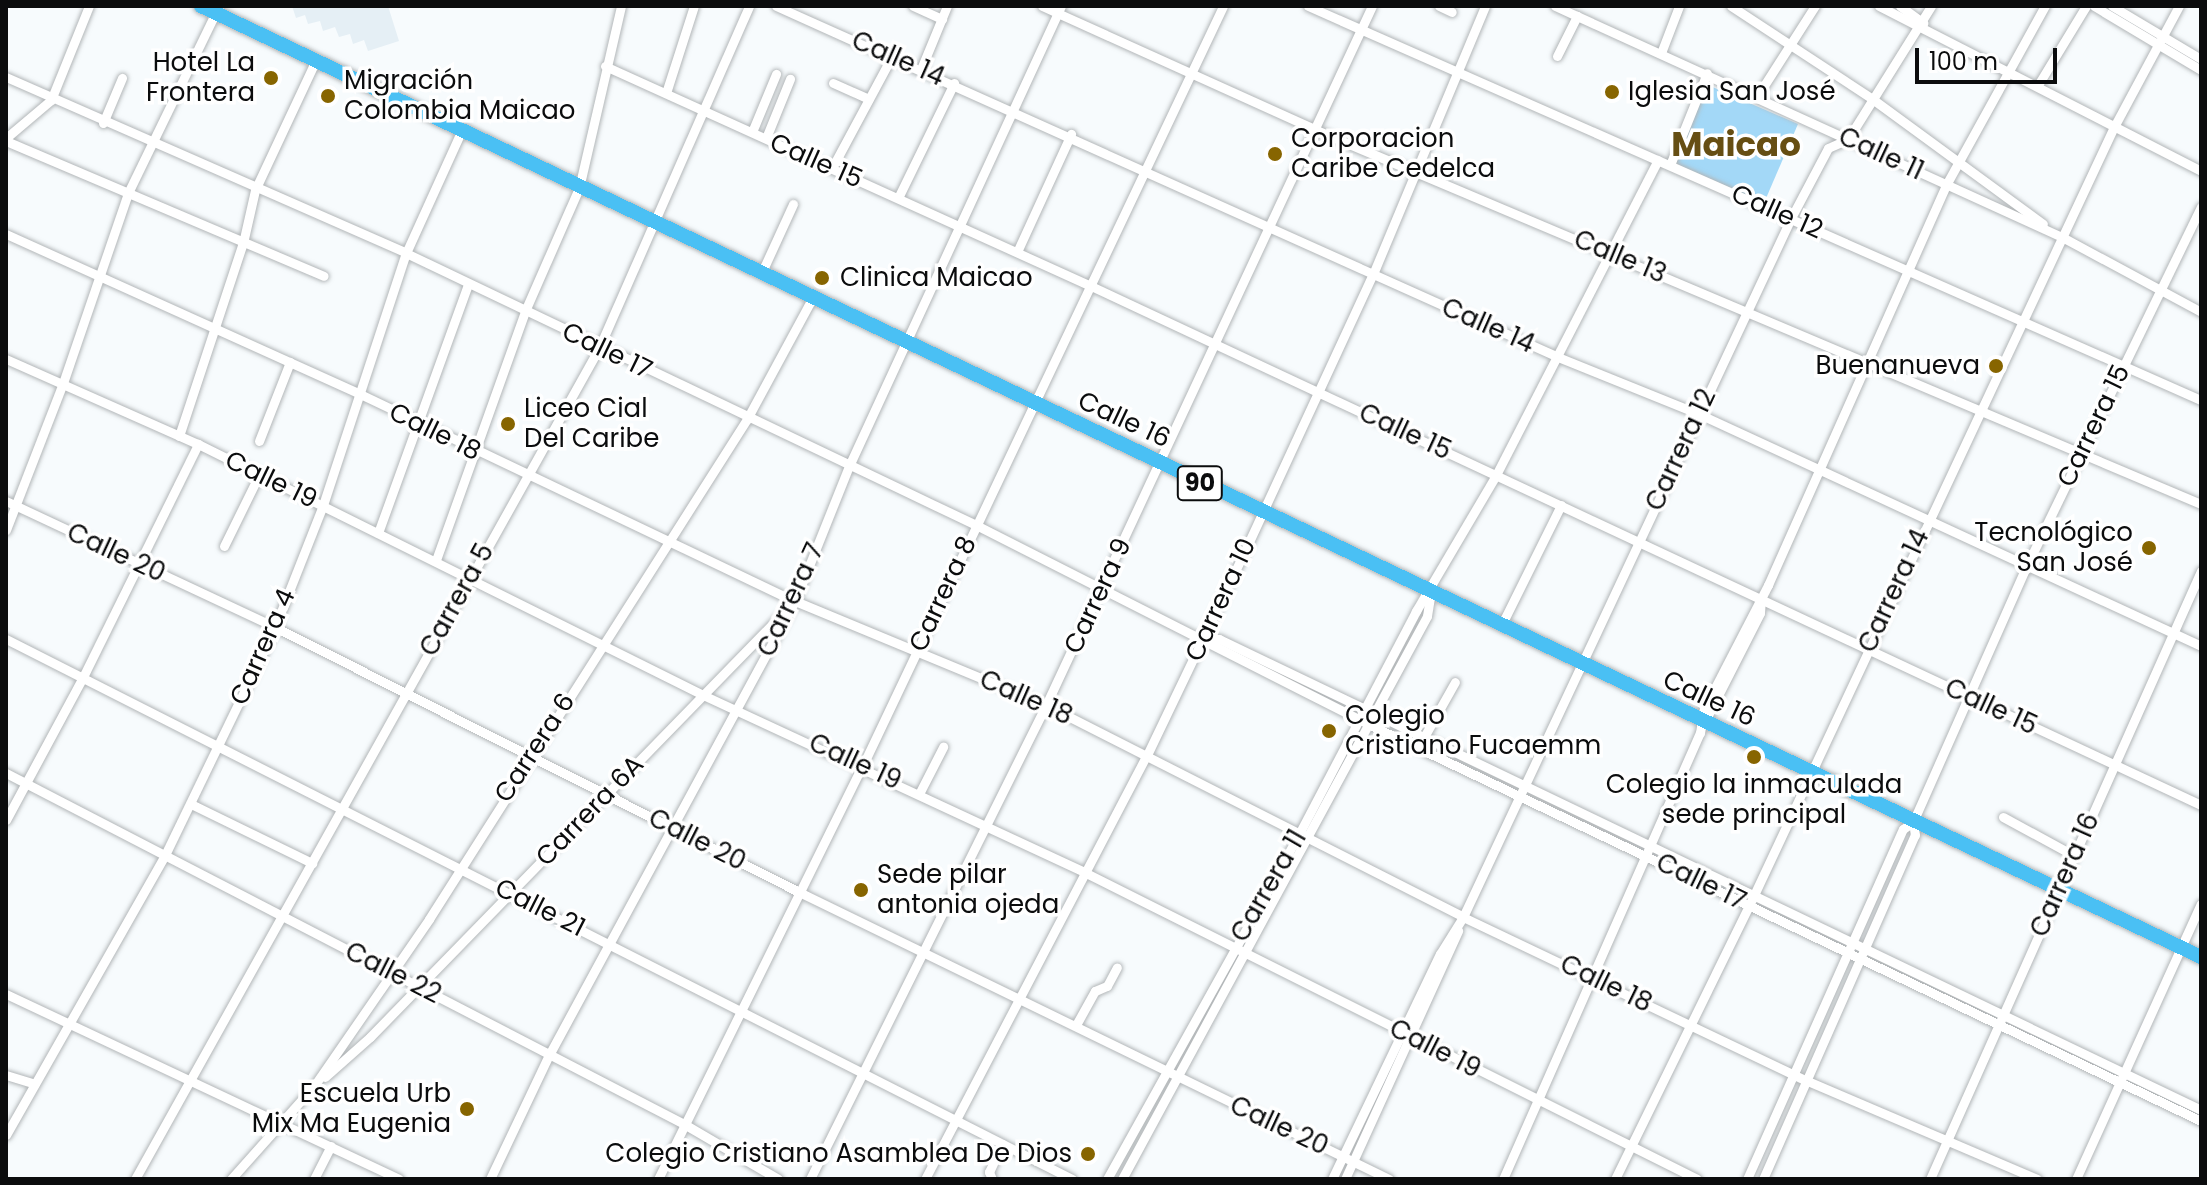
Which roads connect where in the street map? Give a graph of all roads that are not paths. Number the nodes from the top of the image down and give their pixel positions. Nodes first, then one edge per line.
1 (89, 6) edge
2 (621, 6) edge
3 (694, 6) edge
4 (749, 6) edge
5 (776, 6) edge
6 (913, 6) edge
7 (947, 6) edge
8 (1042, 6) edge
9 (1223, 6) edge
10 (1308, 6) edge
11 (1372, 6) edge
12 (1439, 6) edge
13 (1485, 6) edge
14 (1555, 6) edge
15 (1679, 6) edge
16 (1731, 6) edge
17 (1815, 6) edge
18 (1879, 6) edge
19 (1900, 6) edge
20 (1931, 6) edge
21 (2045, 6) edge
22 (2086, 6) edge
23 (2094, 6) edge
24 (2112, 6) edge
25 (2179, 6) edge
26 (211, 8) edge
27 (1059, 10) edge
28 (1452, 12) dead end
29 (1577, 16) junction
30 (942, 19) junction
31 (1919, 24) junction
32 (1360, 31) junction
33 (2160, 41) junction
34 (1788, 43) junction
35 (1661, 53) junction
36 (892, 56) junction
37 (1557, 56) dead end
38 (2201, 59) edge
39 (315, 62) junction
40 (605, 66) junction
41 (2006, 68) junction
42 (921, 69) junction
43 (2201, 70) edge
44 (1455, 71) junction
45 (1192, 72) junction
46 (1707, 73) junction
47 (776, 74) dead end
48 (6, 77) edge
49 (122, 78) dead end
50 (790, 79) dead end
51 (833, 83) dead end
52 (954, 83) junction
53 (2038, 85) junction
54 (666, 93) junction
55 (1758, 95) junction
56 (1871, 98) junction
57 (869, 99) junction
58 (51, 100) junction
59 (1014, 110) junction
60 (706, 111) junction
61 (103, 123) junction
62 (2114, 127) junction
63 (1316, 130) junction
64 (461, 132) junction
65 (752, 132) junction
66 (1071, 134) junction
67 (766, 138) junction
68 (1848, 139) junction
69 (6, 140) edge
70 (150, 144) junction
71 (1658, 160) junction
72 (1958, 163) junction
73 (1670, 165) junction
74 (832, 168) junction
75 (1145, 168) junction
76 (1412, 171) junction
77 (2201, 171) edge
78 (1946, 185) junction
79 (579, 188) junction
80 (255, 190) junction
81 (128, 193) junction
82 (898, 198) junction
83 (793, 204) dead end
84 (2201, 207) edge
85 (1791, 218) junction
86 (656, 225) junction
87 (961, 226) junction
88 (1269, 228) junction
89 (6, 234) edge
90 (2062, 237) junction
91 (243, 243) junction
92 (1017, 252) junction
93 (406, 253) junction
94 (1612, 253) junction
95 (1908, 269) junction
96 (761, 274) junction
97 (1373, 274) junction
98 (100, 275) junction
99 (324, 276) dead end
100 (468, 284) junction
101 (1091, 286) junction
102 (2159, 291) junction
103 (812, 299) junction
104 (525, 311) junction
105 (1745, 312) junction
106 (2201, 312) edge
107 (2022, 318) junction
108 (213, 326) junction
109 (906, 344) junction
110 (1217, 345) junction
111 (599, 348) junction
112 (1558, 357) junction
113 (6, 359) edge
114 (290, 362) junction
115 (1865, 362) junction
116 (2124, 365) junction
117 (63, 383) junction
118 (358, 393) junction
119 (1319, 393) junction
120 (2201, 400) edge
121 (1034, 404) junction
122 (1981, 410) junction
123 (1699, 414) junction
124 (747, 419) junction
125 (417, 424) junction
126 (179, 436) junction
127 (259, 441) dead end
128 (198, 444) junction
129 (2081, 450) junction
130 (476, 452) junction
131 (1160, 464) junction
132 (849, 466) junction
133 (1818, 469) junction
134 (259, 475) junction
135 (1496, 475) junction
136 (525, 477) junction
137 (6, 501) edge
138 (2201, 504) edge
139 (323, 505) junction
140 (1561, 505) junction
141 (17, 506) junction
142 (1262, 513) junction
143 (1927, 520) junction
144 (976, 525) junction
145 (6, 530) edge
146 (378, 533) junction
147 (1637, 543) junction
148 (669, 544) junction
149 (224, 546) dead end
150 (436, 560) junction
151 (140, 565) junction
152 (2027, 565) junction
153 (2201, 571) edge
154 (469, 576) junction
155 (1101, 589) junction
156 (1431, 593) junction
157 (1761, 599) junction
158 (795, 601) junction
159 (1501, 626) junction
160 (275, 627) junction
161 (2175, 634) junction
162 (6, 639) edge
163 (1203, 639) junction
164 (604, 642) junction
165 (2201, 646) edge
166 (916, 650) junction
167 (1867, 650) junction
168 (1578, 663) junction
169 (83, 677) junction
170 (1455, 682) dead end
171 (406, 693) junction
172 (703, 695) junction
173 (1968, 696) junction
174 (1046, 705) junction
175 (737, 708) junction
176 (1369, 711) junction
177 (1364, 722) junction
178 (1704, 723) junction
179 (1424, 737) junction
180 (219, 743) junction
181 (943, 747) dead end
182 (1147, 755) junction
183 (529, 757) junction
184 (2116, 764) junction
185 (863, 765) junction
186 (6, 773) edge
187 (1810, 773) junction
188 (26, 783) junction
189 (1524, 785) junction
190 (920, 792) junction
191 (605, 795) junction
192 (1519, 795) junction
193 (191, 804) junction
194 (2201, 805) edge
195 (343, 809) junction
196 (2003, 817) dead end
197 (6, 820) edge
198 (1913, 822) junction
199 (987, 825) junction
200 (671, 826) junction
201 (1303, 836) junction
202 (1647, 850) junction
203 (165, 855) junction
204 (2073, 855) junction
205 (312, 863) junction
206 (460, 867) junction
207 (1086, 873) junction
208 (2058, 890) junction
209 (511, 892) junction
210 (799, 892) junction
211 (1752, 900) junction
212 (2201, 904) edge
213 (282, 915) junction
214 (1463, 917) junction
215 (609, 943) junction
216 (1234, 946) junction
217 (1849, 948) junction
218 (2182, 948) junction
219 (924, 950) junction
220 (1245, 952) junction
221 (1861, 954) junction
222 (2201, 957) edge
223 (1117, 967) dead end
224 (390, 971) junction
225 (1592, 977) junction
226 (420, 986) junction
227 (6, 994) edge
228 (1020, 996) junction
229 (738, 1010) junction
230 (2001, 1020) junction
231 (69, 1023) junction
232 (1690, 1024) junction
233 (1076, 1025) junction
234 (1402, 1032) junction
235 (1413, 1038) junction
236 (549, 1055) junction
237 (1165, 1072) junction
238 (863, 1074) junction
239 (1793, 1074) junction
240 (6, 1075) edge
241 (1177, 1078) junction
242 (2122, 1078) junction
243 (190, 1080) junction
244 (1805, 1080) junction
245 (35, 1084) junction
246 (314, 1086) junction
247 (1537, 1101) junction
248 (2201, 1110) edge
249 (955, 1121) junction
250 (2201, 1121) edge
251 (684, 1124) junction
252 (282, 1125) junction
253 (6, 1135) edge
254 (1946, 1143) junction
255 (1002, 1144) junction
256 (331, 1146) junction
257 (1631, 1146) junction
258 (1348, 1158) junction
259 (135, 1179) edge
260 (231, 1179) edge
261 (314, 1179) edge
262 (399, 1179) edge
263 (490, 1179) edge
264 (658, 1179) edge
265 (778, 1179) edge
266 (810, 1179) edge
267 (925, 1179) edge
268 (992, 1179) edge
269 (1072, 1179) edge
270 (1107, 1179) edge
271 (1122, 1179) edge
272 (1332, 1179) edge
273 (1345, 1179) edge
274 (1389, 1179) edge
275 (1503, 1179) edge
276 (1615, 1179) edge
277 (1697, 1179) edge
278 (1747, 1179) edge
279 (1763, 1179) edge
280 (1930, 1179) edge
281 (2037, 1179) edge
282 (2076, 1179) edge

1 - 58 street
2 - 40 street
3 - 54 street
4 - 60 street, Carrera 5
5 - 36 street, Calle 14
6 - 30 street
7 - 30 street
8 - 27 street, Calle 13
9 - 45 street, Carrera 8
10 - 32 street, Calle 12
11 - 32 street, Carrera 9
12 - 28 street
13 - 44 street, Carrera 10
14 - 29 street, Calle 11
15 - 35 street
16 - 34 street
17 - 34 street
18 - 31 street
19 - 31 street
20 - 31 street, Carrera 12
21 - 41 street
22 - 53 street
23 - 33 street
24 - 33 street
25 - 33 street, Carrera 14
26 - 39 highway, Calle 16 / 90
26 - 70 street
27 - 45 street, Calle 13
27 - 59 street, Carrera 7
29 - 35 street, Calle 11
29 - 37 street
30 - 42 street
31 - 41 street
31 - 56 street, Carrera 12
32 - 44 street, Calle 12
32 - 63 street, Carrera 9
33 - 38 street
33 - 43 street
33 - 62 street, Carrera 14
34 - 55 street
34 - 56 street
35 - 46 street, Calle 11
36 - 42 street, Calle 14
36 - 57 street
39 - 64 highway, Calle 16 / 90
39 - 80 street
40 - 54 street, Calle 15
40 - 79 street
41 - 53 street
41 - 72 street
42 - 52 street, Calle 14
44 - 71 street, Calle 12
44 - 76 street, Carrera 10
45 - 63 street, Calle 13
45 - 75 street, Carrera 8
46 - 55 street, Calle 11
46 - 73 street
47 - 65 street
48 - 58 street, Calle 17
49 - 61 street
50 - 67 street
51 - 57 street
52 - 59 street, Calle 14
52 - 82 street
53 - 62 street
54 - 60 street, Calle 15
55 - 68 street, Calle 11
56 - 68 street, Carrera 12
56 - 72 street
57 - 74 street
58 - 61 street, Calle 17
58 - 69 street
59 - 66 street, Calle 14
59 - 87 street, Carrera 7
60 - 65 street, Calle 15
60 - 86 street, Carrera 5
61 - 70 street, Calle 17
62 - 77 street
62 - 90 street, Carrera 14
63 - 76 street, Calle 13
63 - 88 street, Carrera 9
64 - 79 highway, Calle 16 / 90
64 - 93 street, Carrera 4
65 - 67 street, Calle 15
66 - 75 street, Calle 14
66 - 92 street
67 - 74 street, Calle 15
68 - 78 street, Calle 11
68 - 85 street, Carrera 12
69 - 81 street
70 - 80 street, Calle 17
70 - 81 street
71 - 73 street, Calle 12
71 - 94 street, Carrera 11
72 - 78 street
72 - 90 street
73 - 85 street, Calle 12
74 - 82 street, Calle 15
75 - 88 street, Calle 14
75 - 101 street, Carrera 8
76 - 94 street, Calle 13
76 - 97 street, Carrera 10
78 - 90 street, Calle 11
78 - 95 street
79 - 86 highway, Calle 16 / 90
79 - 104 street
80 - 91 street
80 - 93 street, Calle 17
81 - 91 street
81 - 98 street
82 - 87 street, Calle 15
83 - 96 street
84 - 102 street, Carrera 15
85 - 95 street, Calle 12
85 - 105 street, Carrera 12
86 - 96 highway, Calle 16 / 90
86 - 111 street, Carrera 5
87 - 92 street, Calle 15
87 - 109 street, Carrera 7
88 - 97 street, Calle 14
88 - 110 street, Carrera 9
89 - 98 street, Calle 18
90 - 102 street, Calle 11
90 - 107 street, Carrera 14
91 - 99 street
91 - 108 street
92 - 101 street, Calle 15
93 - 100 street, Calle 17
93 - 118 street, Carrera 4
94 - 105 street, Calle 13
94 - 112 street, Carrera 11
95 - 107 street, Calle 12
95 - 115 street
96 - 103 highway, Calle 16 / 90
97 - 112 street, Calle 14
97 - 119 street, Carrera 10
98 - 108 street, Calle 18
98 - 117 street
100 - 104 street, Calle 17
100 - 125 street
101 - 110 street, Calle 15
101 - 121 street, Carrera 8
102 - 106 street, Calle 11
102 - 116 street, Carrera 15
103 - 109 highway, Calle 16 / 90
103 - 124 street, Carrera 6
104 - 111 street, Calle 17
104 - 130 street
105 - 115 street, Calle 13
105 - 123 street, Carrera 12
107 - 116 street, Calle 12
107 - 122 street, Carrera 14
108 - 114 street, Calle 18
108 - 126 street
109 - 121 highway, Calle 16 / 90
109 - 132 street, Carrera 7
110 - 119 street, Calle 15
110 - 131 street, Carrera 9
111 - 124 street, Calle 17
111 - 136 street, Carrera 5
112 - 123 street, Calle 14
112 - 135 street, Carrera 11
113 - 117 street, Calle 19
114 - 118 street, Calle 18
114 - 127 street
115 - 122 street, Calle 13
115 - 133 street
116 - 120 street, Calle 12
116 - 129 street, Carrera 15
117 - 126 street, Calle 19
117 - 141 street
118 - 125 street, Calle 18
118 - 139 street, Carrera 4
119 - 135 street, Calle 15
119 - 142 street, Carrera 10
121 - 131 highway, Calle 16 / 90
121 - 144 street, Carrera 8
122 - 129 street, Calle 13
122 - 143 street, Carrera 14
123 - 133 street, Calle 14
123 - 147 street, Carrera 12
124 - 132 street, Calle 17
124 - 148 street, Carrera 6
125 - 130 street, Calle 18
125 - 146 street
126 - 128 street, Calle 19
128 - 134 street, Calle 19
128 - 151 street
129 - 138 street, Calle 13
129 - 152 street, Carrera 15
130 - 136 street, Calle 18
130 - 150 street
131 - 142 highway, Calle 16 / 90
131 - 155 street, Carrera 9
132 - 144 street, Calle 17
132 - 158 street, Carrera 7
133 - 143 street, Calle 14
133 - 157 street
134 - 139 street, Calle 19
134 - 149 street
135 - 140 street, Calle 15
135 - 156 street, Carrera 11
136 - 148 street, Calle 18
136 - 154 street, Carrera 5
137 - 141 street, Calle 20
139 - 146 street, Calle 19
139 - 160 street, Carrera 4
140 - 147 street, Calle 15
140 - 159 street
141 - 145 street
141 - 151 street, Calle 20
142 - 156 highway, Calle 16 / 90
142 - 163 street, Carrera 10
143 - 152 street, Calle 14
143 - 167 street, Carrera 14
144 - 155 street, Calle 17
144 - 166 street, Carrera 8
146 - 150 street, Calle 19
147 - 157 street, Calle 15
147 - 168 street, Carrera 12
148 - 158 street, Calle 18
148 - 164 street, Carrera 6
150 - 154 street, Calle 19
151 - 160 street, Calle 20
151 - 169 street
152 - 161 street, Calle 14
152 - 173 street, Carrera 15
153 - 161 street, Carrera 16
154 - 164 street, Calle 19
154 - 171 street, Carrera 5
155 - 163 street, Calle 17
155 - 174 street, Carrera 9
156 - 159 highway, Calle 16 / 90
156 - 176 street, Carrera 11
157 - 167 street, Calle 15
157 - 178 street
158 - 166 street, Calle 18
158 - 172 street, Carrera 6A
158 - 175 street, Carrera 7
159 - 168 highway, Calle 16 / 90
160 - 171 street, Calle 20
160 - 180 street, Carrera 4
161 - 165 street, Calle 14
161 - 184 street, Carrera 16
162 - 169 street, Calle 21
163 - 176 street, Calle 17
163 - 177 street, Calle 17
163 - 182 street, Carrera 10
164 - 172 street, Calle 19
164 - 183 street, Carrera 6
166 - 174 street, Calle 18
166 - 185 street, Carrera 8
167 - 173 street, Calle 15
167 - 187 street, Carrera 14
168 - 178 highway, Calle 16 / 90
168 - 189 street, Carrera 12
169 - 180 street, Calle 21
169 - 188 street
170 - 179 street
171 - 183 street, Calle 20
171 - 195 street, Carrera 5
172 - 175 street, Calle 19
172 - 191 street, Carrera 6A
173 - 184 street, Calle 15
173 - 198 street, Carrera 15
174 - 182 street, Calle 18
174 - 199 street, Carrera 9
175 - 185 street, Calle 19
175 - 200 street, Carrera 7
176 - 177 street, Carrera 11
176 - 179 street, Calle 17
177 - 192 street, Calle 17
177 - 201 street, Carrera 11
178 - 187 highway, Calle 16 / 90
178 - 202 street
179 - 189 street, Calle 17
180 - 193 street, Carrera 4
180 - 195 street, Calle 21
181 - 190 street
182 - 201 street, Calle 18
182 - 207 street, Carrera 10
183 - 191 street, Calle 20
183 - 206 street, Carrera 6
184 - 194 street, Calle 15
184 - 204 street, Carrera 16
185 - 190 street, Calle 19
185 - 210 street, Carrera 8
186 - 188 street, Calle 22
187 - 198 highway, Calle 16 / 90
187 - 211 street, Carrera 14
188 - 197 street
188 - 203 street, Calle 22
189 - 192 street, Carrera 12
189 - 202 street, Calle 17
190 - 199 street, Calle 19
191 - 200 street, Calle 20
191 - 209 street, Carrera 6A
192 - 202 street, Calle 17
192 - 214 street, Carrera 12
193 - 203 street, Carrera 4
193 - 205 street
195 - 205 street, Carrera 5
195 - 206 street, Calle 21
196 - 204 street
198 - 208 highway, Calle 16 / 90
198 - 217 street, Carrera 15
198 - 221 street, Carrera 15
199 - 207 street, Calle 19
199 - 219 street, Carrera 9
200 - 210 street, Calle 20
200 - 215 street, Carrera 7
201 - 214 street, Calle 18
201 - 216 street, Carrera 11
201 - 220 street, Carrera 11
202 - 211 street, Calle 17
202 - 225 street
203 - 213 street, Calle 22
203 - 231 street, Carrera 4
204 - 208 street, Carrera 16
205 - 213 street, Carrera 5
206 - 209 street, Calle 21
206 - 224 street, Carrera 6
207 - 216 street, Calle 19
207 - 228 street, Carrera 10
208 - 218 highway, Calle 16 / 90
208 - 230 street, Carrera 16
209 - 215 street, Calle 21
209 - 226 street, Carrera 6A
210 - 219 street, Calle 20
210 - 229 street, Carrera 8
211 - 217 street, Calle 17
211 - 232 street, Carrera 14
212 - 218 street
213 - 224 street, Calle 22
213 - 243 street, Carrera 5
214 - 225 street, Calle 18
214 - 234 street, Carrera 12
214 - 235 street, Carrera 12
215 - 229 street, Calle 21
215 - 236 street, Carrera 7
216 - 220 street, Calle 19
216 - 237 street, Carrera 11
217 - 221 street, Calle 17
217 - 239 street, Carrera 15
218 - 222 highway, Calle 16 / 90
218 - 242 street
219 - 228 street, Calle 20
219 - 238 street, Carrera 9
220 - 234 street, Calle 19
220 - 241 street, Carrera 11
221 - 230 street, Calle 17
221 - 244 street, Carrera 15
223 - 233 street
224 - 226 street, Calle 22
224 - 246 street, Carrera 6
225 - 232 street, Calle 18
225 - 247 street
226 - 236 street, Calle 22
226 - 246 street, Carrera 6A
227 - 231 street
228 - 233 street, Calle 20
228 - 249 street, Carrera 10
229 - 238 street, Calle 21
229 - 251 street, Carrera 8
230 - 242 street, Calle 17
230 - 254 street, Carrera 16
231 - 243 street
231 - 245 street, Carrera 4
232 - 239 street, Calle 18
232 - 257 street, Carrera 14
233 - 237 street, Calle 20
234 - 235 street, Calle 19
234 - 258 street, Carrera 12
235 - 247 street, Calle 19
235 - 258 street, Carrera 12
236 - 251 street, Calle 22
236 - 263 street, Carrera 7
237 - 241 street, Calle 20
237 - 270 street, Carrera 11
238 - 249 street, Calle 21
238 - 266 street, Carrera 9
239 - 244 street, Calle 18
239 - 278 street, Carrera 15
240 - 245 street
241 - 258 street, Calle 20
241 - 271 street, Carrera 11
242 - 248 street, Calle 17
242 - 250 street, Calle 17
242 - 282 street
243 - 252 street
243 - 259 street, Carrera 5
244 - 254 street, Calle 18
244 - 279 street, Carrera 15
245 - 253 street, Carrera 4
246 - 252 street, Carrera 6
247 - 257 street, Calle 19
247 - 275 street
249 - 255 street, Calle 21
249 - 267 street, Carrera 10
251 - 264 street, Carrera 8
251 - 265 street, Calle 22
252 - 256 street
252 - 260 street, Carrera 6
254 - 280 street, Carrera 16
254 - 281 street, Calle 18
255 - 268 street
255 - 269 street, Calle 21
256 - 261 street
256 - 262 street
257 - 276 street, Carrera 14
257 - 277 street, Calle 19
258 - 272 street, Carrera 12
258 - 273 street, Carrera 12
258 - 274 street, Calle 20

